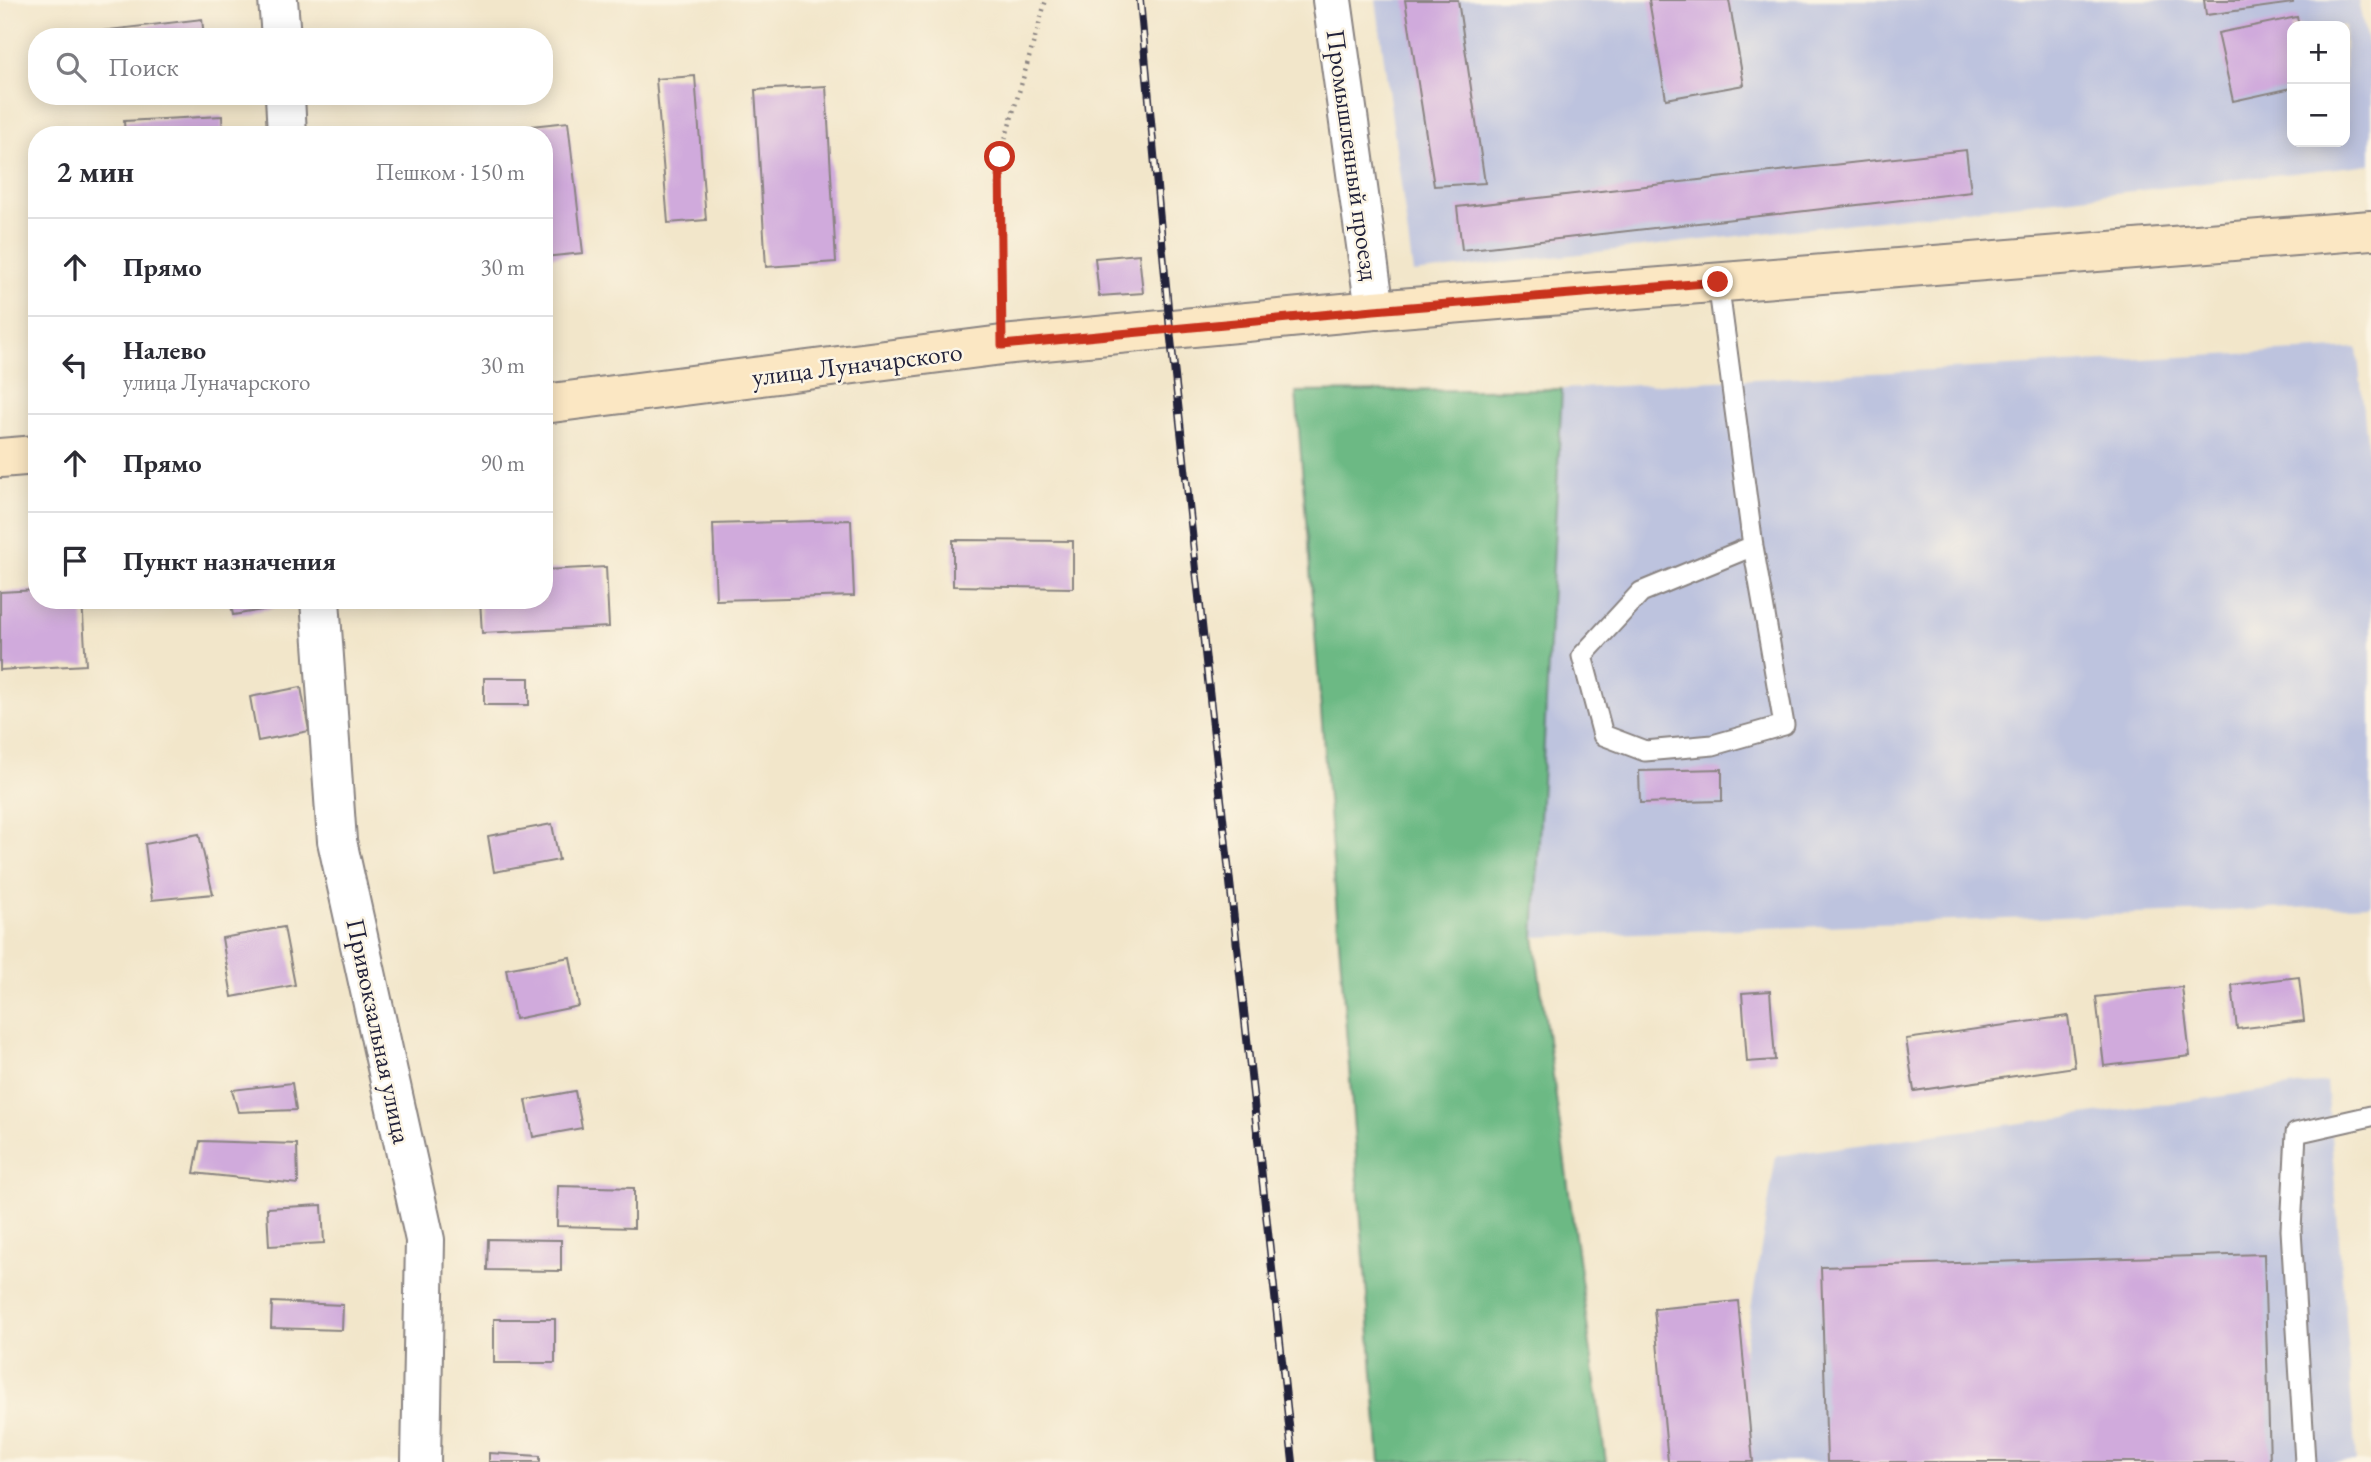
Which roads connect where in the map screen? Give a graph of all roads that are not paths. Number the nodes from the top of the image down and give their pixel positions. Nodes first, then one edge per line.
1 (278, 0) edge
2 (1332, 0) edge
3 (280, 28) edge
4 (285, 105) edge
5 (287, 126) edge
6 (2371, 230) edge
7 (1718, 282) junction
8 (1374, 310) junction
9 (553, 403) edge
10 (28, 456) edge
11 (0, 458) edge
12 (1753, 546) junction
13 (321, 609) edge
14 (2371, 1116) edge
15 (421, 1462) edge
16 (2305, 1462) edge

1 - 3 street
2 - 8 street, Промышленный проезд
4 - 5 street
6 - 7 main road, улица Луначарского
7 - 8 main road, улица Луначарского
7 - 12 lane
8 - 9 main road, улица Луначарского
10 - 11 main road
12 - 12 lane
13 - 15 street, Привокзальная улица
14 - 16 lane

